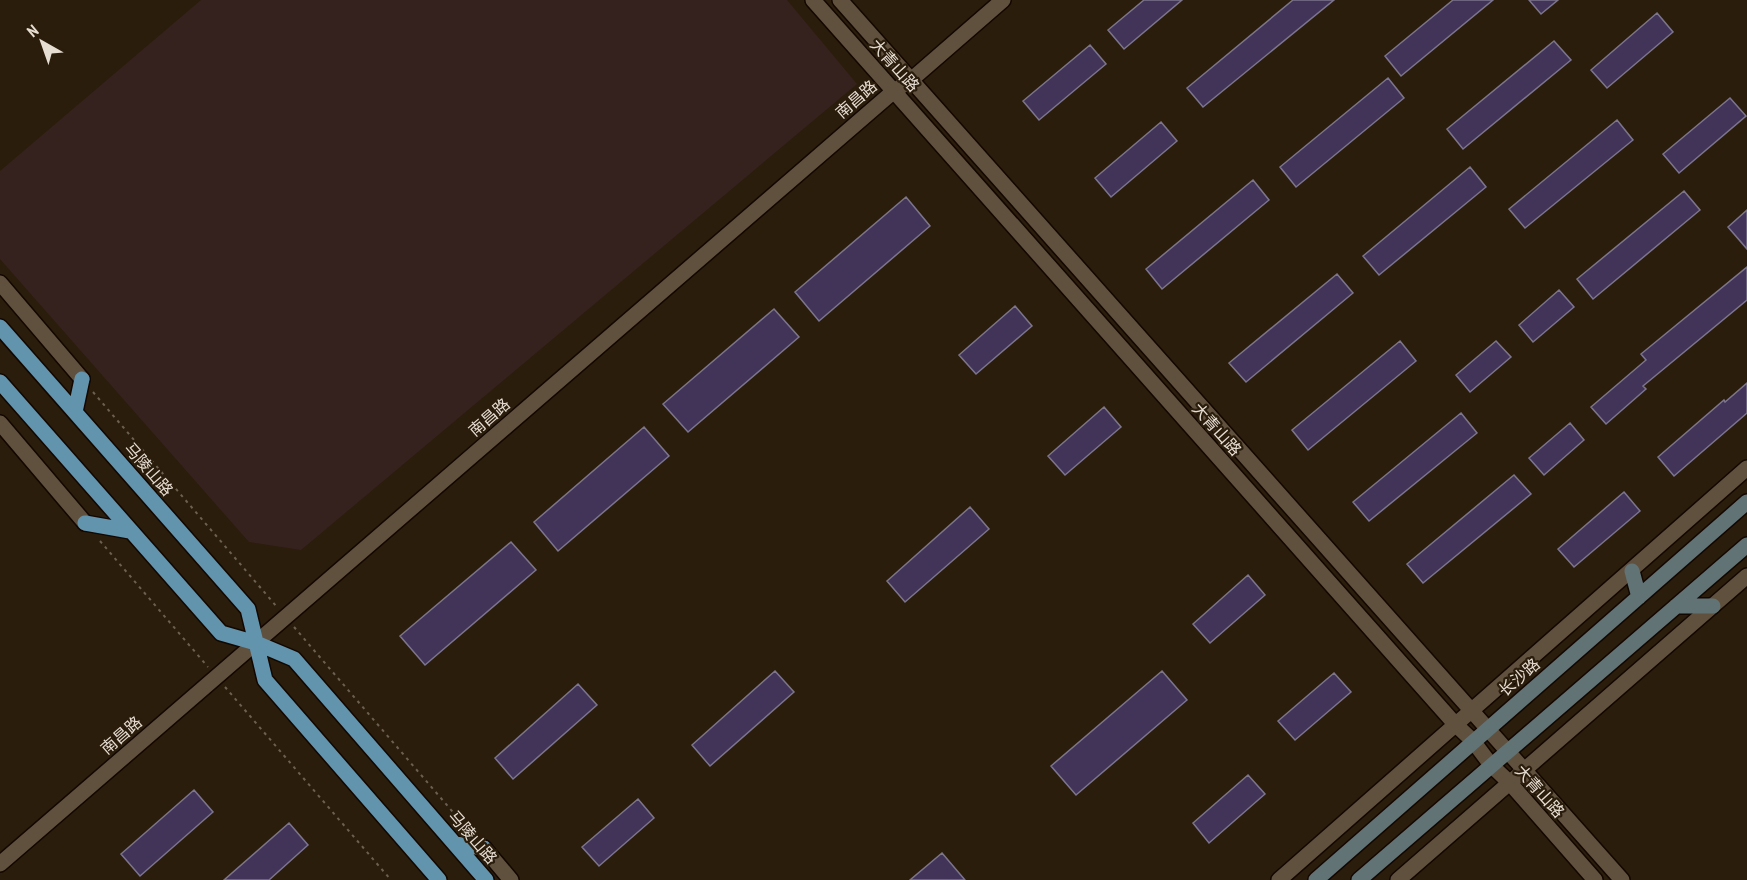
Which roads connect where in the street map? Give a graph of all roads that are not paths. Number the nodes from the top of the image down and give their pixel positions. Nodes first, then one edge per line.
1 (813, 0) edge
2 (840, 0) edge
3 (1003, 0) edge
4 (911, 80) junction
5 (894, 91) junction
6 (0, 283) edge
7 (0, 327) edge
8 (82, 378) joint
9 (0, 382) edge
10 (75, 412) junction
11 (0, 423) edge
12 (1747, 468) edge
13 (1747, 502) edge
14 (85, 523) joint
15 (130, 531) junction
16 (1747, 545) edge
17 (1632, 571) junction
18 (1747, 576) edge
19 (1639, 597) junction
20 (1676, 606) junction
21 (1713, 606) junction
22 (256, 643) junction
23 (1472, 710) junction
24 (1455, 724) junction
25 (1488, 728) junction
26 (1473, 741) junction
27 (1507, 751) junction
28 (1491, 765) junction
29 (1524, 770) junction
30 (1509, 782) junction
31 (455, 844) junction
32 (484, 848) joint
33 (0, 864) edge
34 (425, 864) junction
35 (421, 880) edge
36 (439, 880) edge
37 (486, 880) edge
38 (511, 880) edge
39 (1279, 880) edge
40 (1316, 880) edge
41 (1359, 880) edge
42 (1398, 880) edge
43 (1595, 880) edge
44 (1623, 880) edge

1 - 5 street, 大青山路
2 - 4 street, 大青山路
3 - 4 street, 南昌路
4 - 5 street, 南昌路
4 - 23 street, 大青山路
5 - 22 street, 南昌路
5 - 24 street, 大青山路
6 - 8 street
7 - 10 main road, 马陵山路
8 - 10 main road
9 - 15 main road, 马陵山路
10 - 22 main road, 马陵山路
11 - 14 street
12 - 17 street
13 - 19 main road, 长沙路
14 - 15 main road
15 - 22 main road, 马陵山路
16 - 20 main road
17 - 19 main road
17 - 23 street
18 - 21 street
19 - 25 main road, 长沙路
20 - 21 main road
20 - 27 main road
21 - 29 street
22 - 31 main road, 马陵山路
22 - 33 street, 南昌路
22 - 34 main road, 马陵山路
23 - 24 street
23 - 25 street, 大青山路
24 - 26 street, 大青山路
24 - 39 street
25 - 26 main road, 长沙路
25 - 27 street, 大青山路
26 - 28 street, 大青山路
26 - 40 main road, 长沙路
27 - 28 main road
27 - 29 street, 大青山路
28 - 30 street, 大青山路
28 - 41 main road
29 - 30 street
29 - 44 street, 大青山路
30 - 42 street
30 - 43 street, 大青山路
31 - 32 main road
31 - 37 main road, 马陵山路
32 - 38 street
34 - 35 main road
34 - 36 main road, 马陵山路

